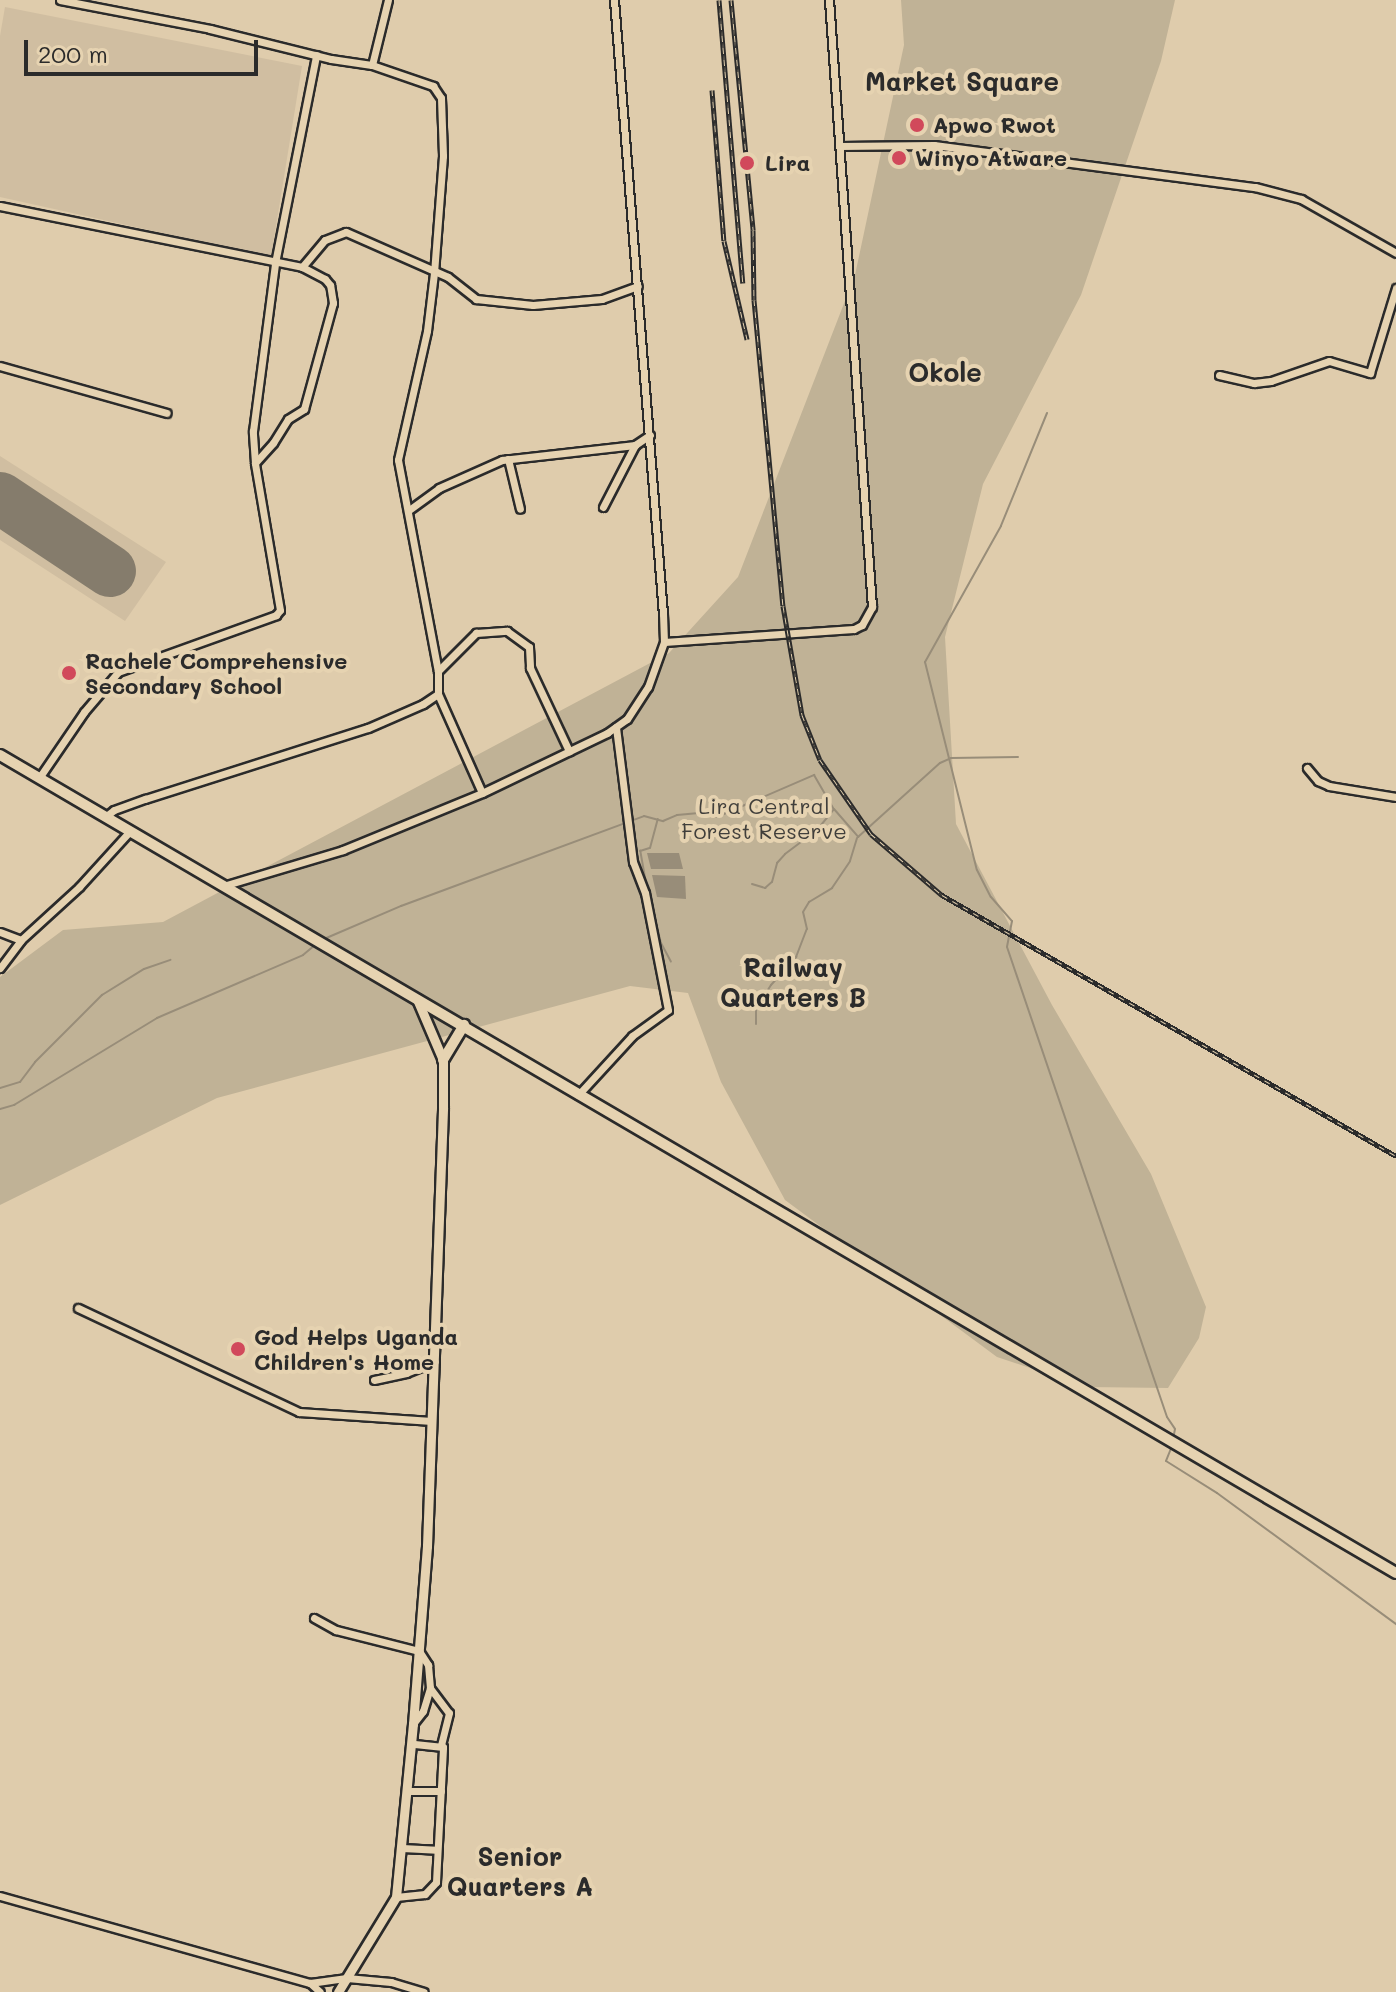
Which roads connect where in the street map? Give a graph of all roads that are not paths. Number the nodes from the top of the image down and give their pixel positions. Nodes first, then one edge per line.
1 (60, 0) edge
2 (388, 0) edge
3 (614, 0) edge
4 (829, 0) edge
5 (316, 55) junction
6 (372, 65) junction
7 (840, 146) junction
8 (0, 206) edge
9 (1396, 253) edge
10 (275, 263) junction
11 (302, 267) junction
12 (434, 273) junction
13 (638, 286) junction
14 (1396, 288) edge
15 (0, 366) edge
16 (1219, 375) dead end
17 (167, 413) dead end
18 (650, 435) junction
19 (635, 445) junction
20 (508, 459) junction
21 (255, 463) junction
22 (603, 507) dead end
23 (520, 509) dead end
24 (409, 510) junction
25 (664, 642) junction
26 (438, 671) junction
27 (438, 694) junction
28 (616, 727) junction
29 (569, 751) junction
30 (0, 755) edge
31 (1307, 768) dead end
32 (39, 778) junction
33 (482, 793) junction
34 (1396, 797) edge
35 (105, 817) junction
36 (130, 831) junction
37 (223, 886) junction
38 (0, 932) edge
39 (21, 940) junction
40 (0, 968) edge
41 (417, 999) junction
42 (464, 1025) junction
43 (443, 1060) junction
44 (578, 1095) junction
45 (78, 1308) dead end
46 (435, 1361) junction
47 (374, 1380) dead end
48 (432, 1421) junction
49 (1396, 1573) edge
50 (314, 1618) dead end
51 (419, 1651) junction
52 (430, 1688) junction
53 (413, 1724) junction
54 (412, 1744) junction
55 (441, 1745) junction
56 (407, 1791) junction
57 (441, 1791) junction
58 (402, 1848) junction
59 (436, 1850) junction
60 (0, 1896) edge
61 (396, 1897) junction
62 (347, 1978) junction
63 (310, 1983) junction
64 (320, 1992) edge
65 (338, 1992) edge
66 (423, 1992) edge

1 - 5 street
2 - 6 street
3 - 13 street
4 - 7 street
5 - 6 street
5 - 10 street
6 - 12 street
7 - 9 street
7 - 25 street
8 - 10 street
10 - 11 street
10 - 21 street
11 - 12 street
11 - 21 street
12 - 13 street
12 - 24 street
13 - 18 street
14 - 16 street
15 - 17 street
18 - 19 street
18 - 25 street
19 - 20 street
19 - 22 street
20 - 23 street
20 - 24 street
21 - 32 street
24 - 26 street
25 - 28 street
26 - 27 street
26 - 29 street
27 - 33 street
27 - 35 street
28 - 29 street
28 - 44 street
29 - 33 street
30 - 32 main road
31 - 34 street
32 - 35 main road
33 - 37 street
35 - 36 main road
36 - 37 main road
36 - 39 street
37 - 41 main road
38 - 39 street
39 - 40 street
41 - 42 main road
41 - 43 street
42 - 43 main road
42 - 44 main road
43 - 46 street
44 - 49 main road
45 - 48 street
46 - 47 street
46 - 48 street
48 - 51 street
50 - 51 street
51 - 52 street
51 - 53 street
52 - 53 street
52 - 55 street
53 - 54 street
54 - 55 street
54 - 56 street
55 - 57 street
56 - 57 street
56 - 58 street
57 - 59 street
58 - 59 street
58 - 61 street
59 - 61 street
60 - 63 street
61 - 62 street
62 - 63 street
62 - 65 street
62 - 66 street
63 - 64 street

